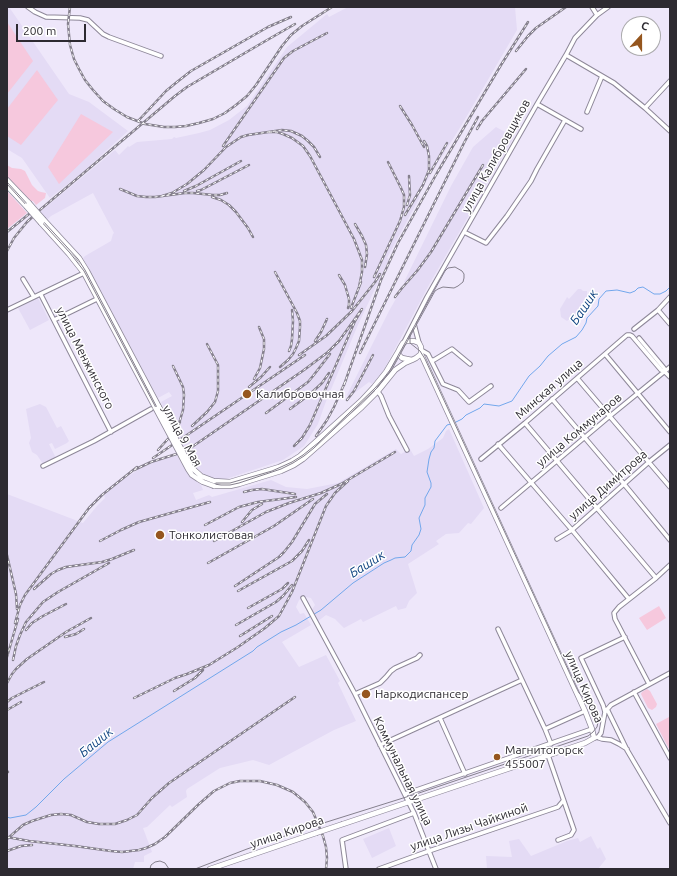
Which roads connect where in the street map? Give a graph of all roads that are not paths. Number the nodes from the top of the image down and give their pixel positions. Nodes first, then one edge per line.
1 (28, 7) edge
2 (592, 7) edge
3 (608, 7) edge
4 (598, 15) junction
5 (566, 55) junction
6 (161, 56) dead end
7 (602, 76) junction
8 (670, 81) edge
9 (537, 104) junction
10 (645, 108) junction
11 (587, 112) dead end
12 (564, 120) junction
13 (581, 129) dead end
14 (670, 131) edge
15 (7, 180) edge
16 (7, 186) edge
17 (27, 204) junction
18 (42, 221) junction
19 (464, 232) junction
20 (84, 274) junction
21 (23, 279) dead end
22 (41, 295) junction
23 (34, 297) junction
24 (670, 297) edge
25 (100, 298) junction
26 (7, 310) edge
27 (658, 310) junction
28 (54, 320) junction
29 (414, 324) junction
30 (670, 324) edge
31 (634, 329) dead end
32 (639, 338) dead end
33 (404, 342) junction
34 (419, 343) junction
35 (642, 345) junction
36 (398, 352) junction
37 (421, 352) junction
38 (605, 354) junction
39 (413, 360) junction
40 (431, 360) junction
41 (424, 363) junction
42 (470, 364) dead end
43 (670, 367) edge
44 (665, 372) junction
45 (670, 377) edge
46 (577, 378) junction
47 (491, 386) dead end
48 (376, 389) junction
49 (638, 394) junction
50 (552, 399) junction
51 (155, 409) junction
52 (610, 416) junction
53 (525, 423) junction
54 (111, 432) junction
55 (670, 432) edge
56 (585, 437) junction
57 (498, 444) junction
58 (670, 445) edge
59 (407, 450) dead end
60 (480, 459) dead end
61 (557, 461) junction
62 (649, 462) junction
63 (43, 466) dead end
64 (531, 483) junction
65 (624, 484) junction
66 (670, 487) edge
67 (502, 508) dead end
68 (596, 508) junction
69 (572, 530) junction
70 (557, 539) dead end
71 (670, 540) edge
72 (670, 565) edge
73 (656, 578) junction
74 (303, 598) dead end
75 (629, 599) junction
76 (498, 629) dead end
77 (625, 637) junction
78 (420, 655) dead end
79 (669, 675) edge
80 (522, 680) junction
81 (649, 684) junction
82 (634, 692) junction
83 (355, 694) junction
84 (606, 710) junction
85 (584, 712) junction
86 (440, 718) junction
87 (545, 729) junction
88 (592, 729) junction
89 (596, 738) junction
90 (551, 744) junction
91 (380, 745) junction
92 (627, 750) junction
93 (548, 755) junction
94 (670, 758) edge
95 (465, 774) junction
96 (405, 794) junction
97 (563, 801) junction
98 (408, 802) junction
99 (414, 812) junction
100 (670, 823) edge
101 (558, 840) dead end
102 (429, 851) junction
103 (210, 869) edge
104 (346, 869) edge
105 (379, 869) edge
106 (436, 869) edge

1 - 6 street
2 - 4 street
3 - 4 street, улица Калибровщиков
4 - 5 street, улица Калибровщиков
5 - 7 street
5 - 9 street, улица Калибровщиков
7 - 10 street
7 - 11 street
8 - 10 street
9 - 12 street
9 - 19 street, улица Калибровщиков
10 - 14 street
12 - 13 street
12 - 19 street
15 - 17 main road, улица 9 Мая
16 - 17 main road, улица 9 Мая
17 - 18 main road, улица 9 Мая, bridge
18 - 20 main road, улица 9 Мая
18 - 25 main road, улица 9 Мая
19 - 29 street, улица Калибровщиков
20 - 22 street
20 - 25 main road, улица 9 Мая
21 - 23 street
22 - 23 street
22 - 28 street, улица Менжинского
23 - 26 street
24 - 27 street
25 - 28 street
25 - 51 main road, улица 9 Мая
27 - 30 street
27 - 31 street
28 - 54 street, улица Менжинского
29 - 33 street, улица Калибровщиков
29 - 34 street
32 - 35 street
33 - 34 main road
33 - 36 main road
34 - 37 main road, улица Кирова
35 - 38 street, Минская улица
35 - 44 street
36 - 39 main road
36 - 48 main road, улица 9 Мая
37 - 39 main road
37 - 40 street
37 - 41 main road, улица Кирова
38 - 46 street, Минская улица
38 - 49 street
39 - 41 main road
39 - 48 main road, улица 9 Мая
40 - 42 street
40 - 47 street
41 - 85 main road, улица Кирова
43 - 44 street, улица Коммунаров
44 - 45 street
44 - 49 street, улица Коммунаров
46 - 50 street, Минская улица
46 - 52 street
48 - 51 main road, улица 9 Мая, bridge
48 - 59 street
49 - 52 street, улица Коммунаров
49 - 55 street
50 - 53 street, Минская улица
50 - 56 street
51 - 54 street
52 - 56 street, улица Коммунаров
52 - 62 street
53 - 57 street, Минская улица
53 - 61 street
54 - 63 street
56 - 61 street, улица Коммунаров
56 - 65 street
57 - 60 street, Минская улица
57 - 64 street
58 - 62 street, улица Димитрова
61 - 64 street, улица Коммунаров
61 - 68 street
62 - 65 street, улица Димитрова
62 - 66 street
64 - 67 street, улица Коммунаров
64 - 69 street
65 - 68 street, улица Димитрова
65 - 71 street
68 - 69 street, улица Димитрова
68 - 73 street
69 - 70 street, улица Димитрова
69 - 75 street
72 - 73 street
73 - 75 street
74 - 83 street, Коммунальная улица
75 - 77 street
76 - 80 street
77 - 81 street
77 - 84 street
78 - 83 street
79 - 81 street
80 - 86 street
80 - 87 street
81 - 82 street
82 - 84 street
82 - 94 street
83 - 91 street, Коммунальная улица
84 - 89 street
84 - 92 street
85 - 87 street
85 - 88 main road, улица Кирова
86 - 91 street
86 - 95 street
87 - 90 street
88 - 89 main road, улица Кирова
88 - 90 street
89 - 92 street
89 - 93 main road, улица Кирова
90 - 95 street
91 - 96 street, Коммунальная улица
92 - 100 street
93 - 97 street
93 - 98 main road, улица Кирова
95 - 96 street
96 - 98 street, Коммунальная улица
97 - 101 street
97 - 102 street, улица Лизы Чайкиной
98 - 99 street, Коммунальная улица
98 - 103 main road, улица Кирова, bridge
99 - 102 street, Коммунальная улица
99 - 104 street
102 - 105 street, улица Лизы Чайкиной
102 - 106 street, Коммунальная улица

